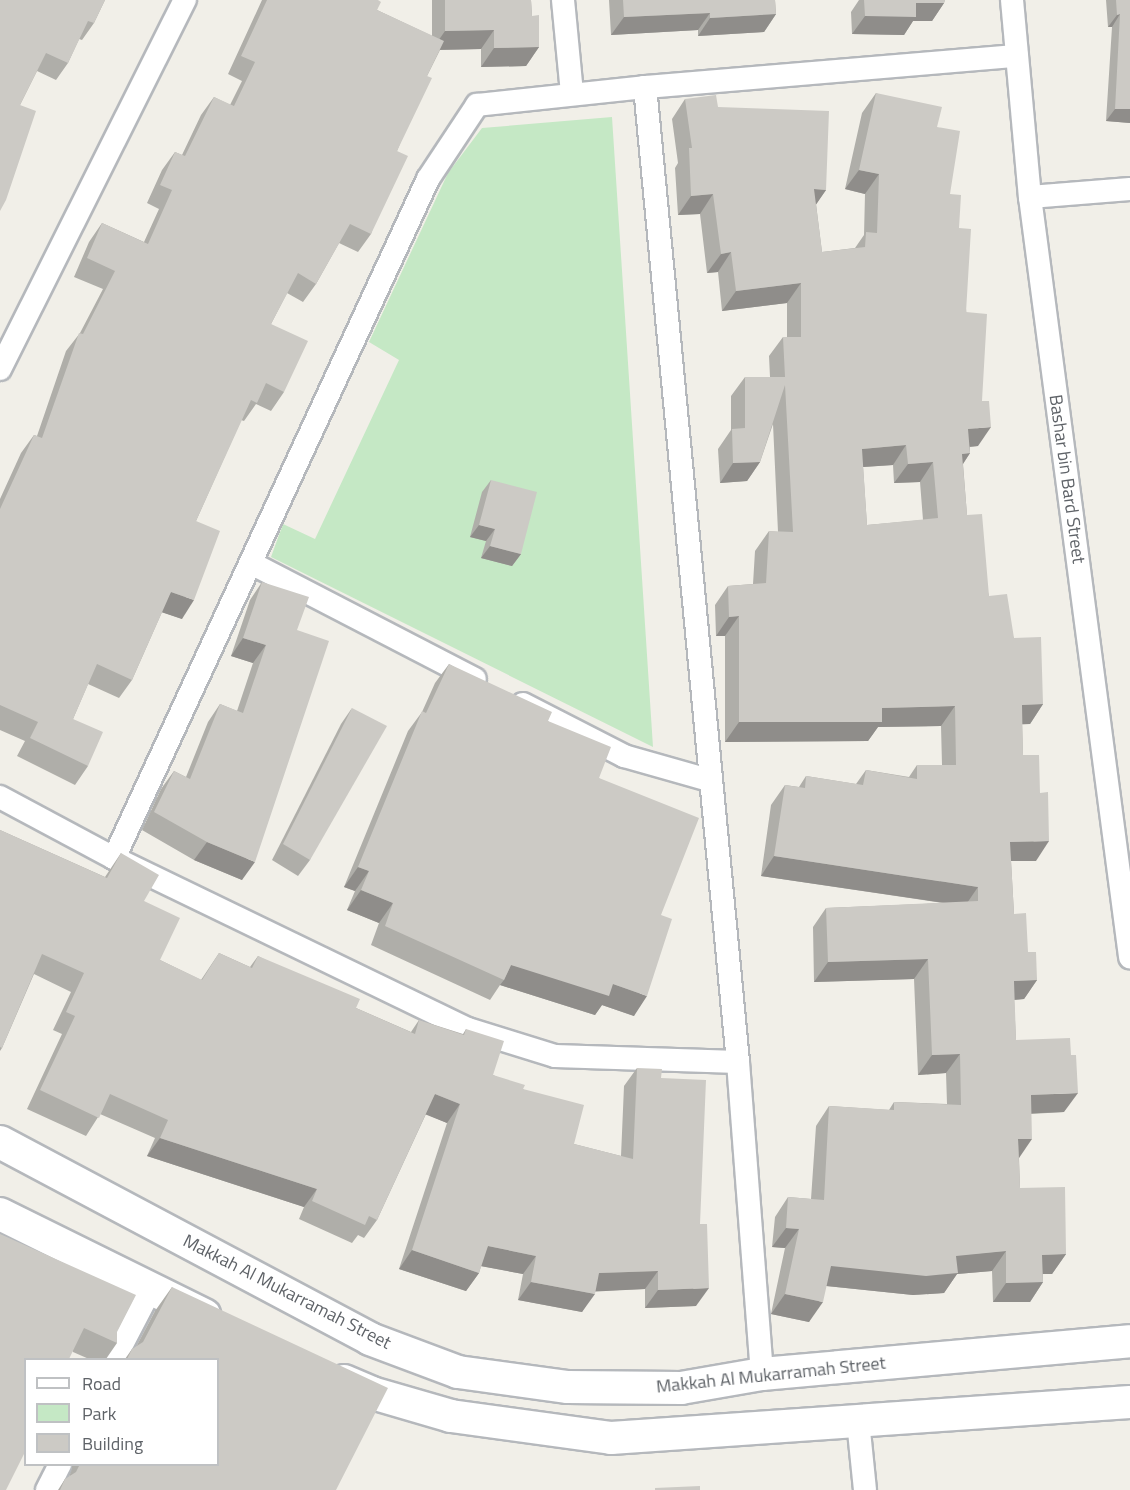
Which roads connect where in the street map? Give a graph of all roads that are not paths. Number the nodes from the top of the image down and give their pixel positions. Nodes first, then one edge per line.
1 (185, 0) edge
2 (563, 0) edge
3 (1012, 0) edge
4 (1017, 56) junction
5 (645, 87) junction
6 (572, 94) junction
7 (1130, 189) edge
8 (1030, 197) junction
9 (0, 369) edge
10 (251, 563) junction
11 (709, 780) junction
12 (0, 797) edge
13 (114, 858) junction
14 (1130, 957) edge
15 (738, 1062) junction
16 (0, 1142) edge
17 (0, 1214) edge
18 (151, 1289) junction
19 (231, 1329) edge
20 (1130, 1341) edge
21 (115, 1358) edge
22 (321, 1371) edge
23 (762, 1374) junction
24 (1130, 1402) edge
25 (858, 1420) junction
26 (59, 1466) edge
27 (47, 1490) edge
28 (865, 1490) edge

1 - 9 street
2 - 6 street
3 - 4 street, Bashar bin Bard Street
4 - 5 street
4 - 8 street, Bashar bin Bard Street
5 - 6 street
5 - 11 street
6 - 10 street
7 - 8 street
8 - 14 street, Bashar bin Bard Street
10 - 11 street
10 - 13 street
11 - 15 street
12 - 13 street
13 - 15 street
15 - 23 street
16 - 23 main road, Makkah Al Mukarramah Street
17 - 18 main road
18 - 19 main road
18 - 21 street
20 - 23 main road, Makkah Al Mukarramah Street
22 - 25 main road
24 - 25 main road
25 - 28 street
26 - 27 street

